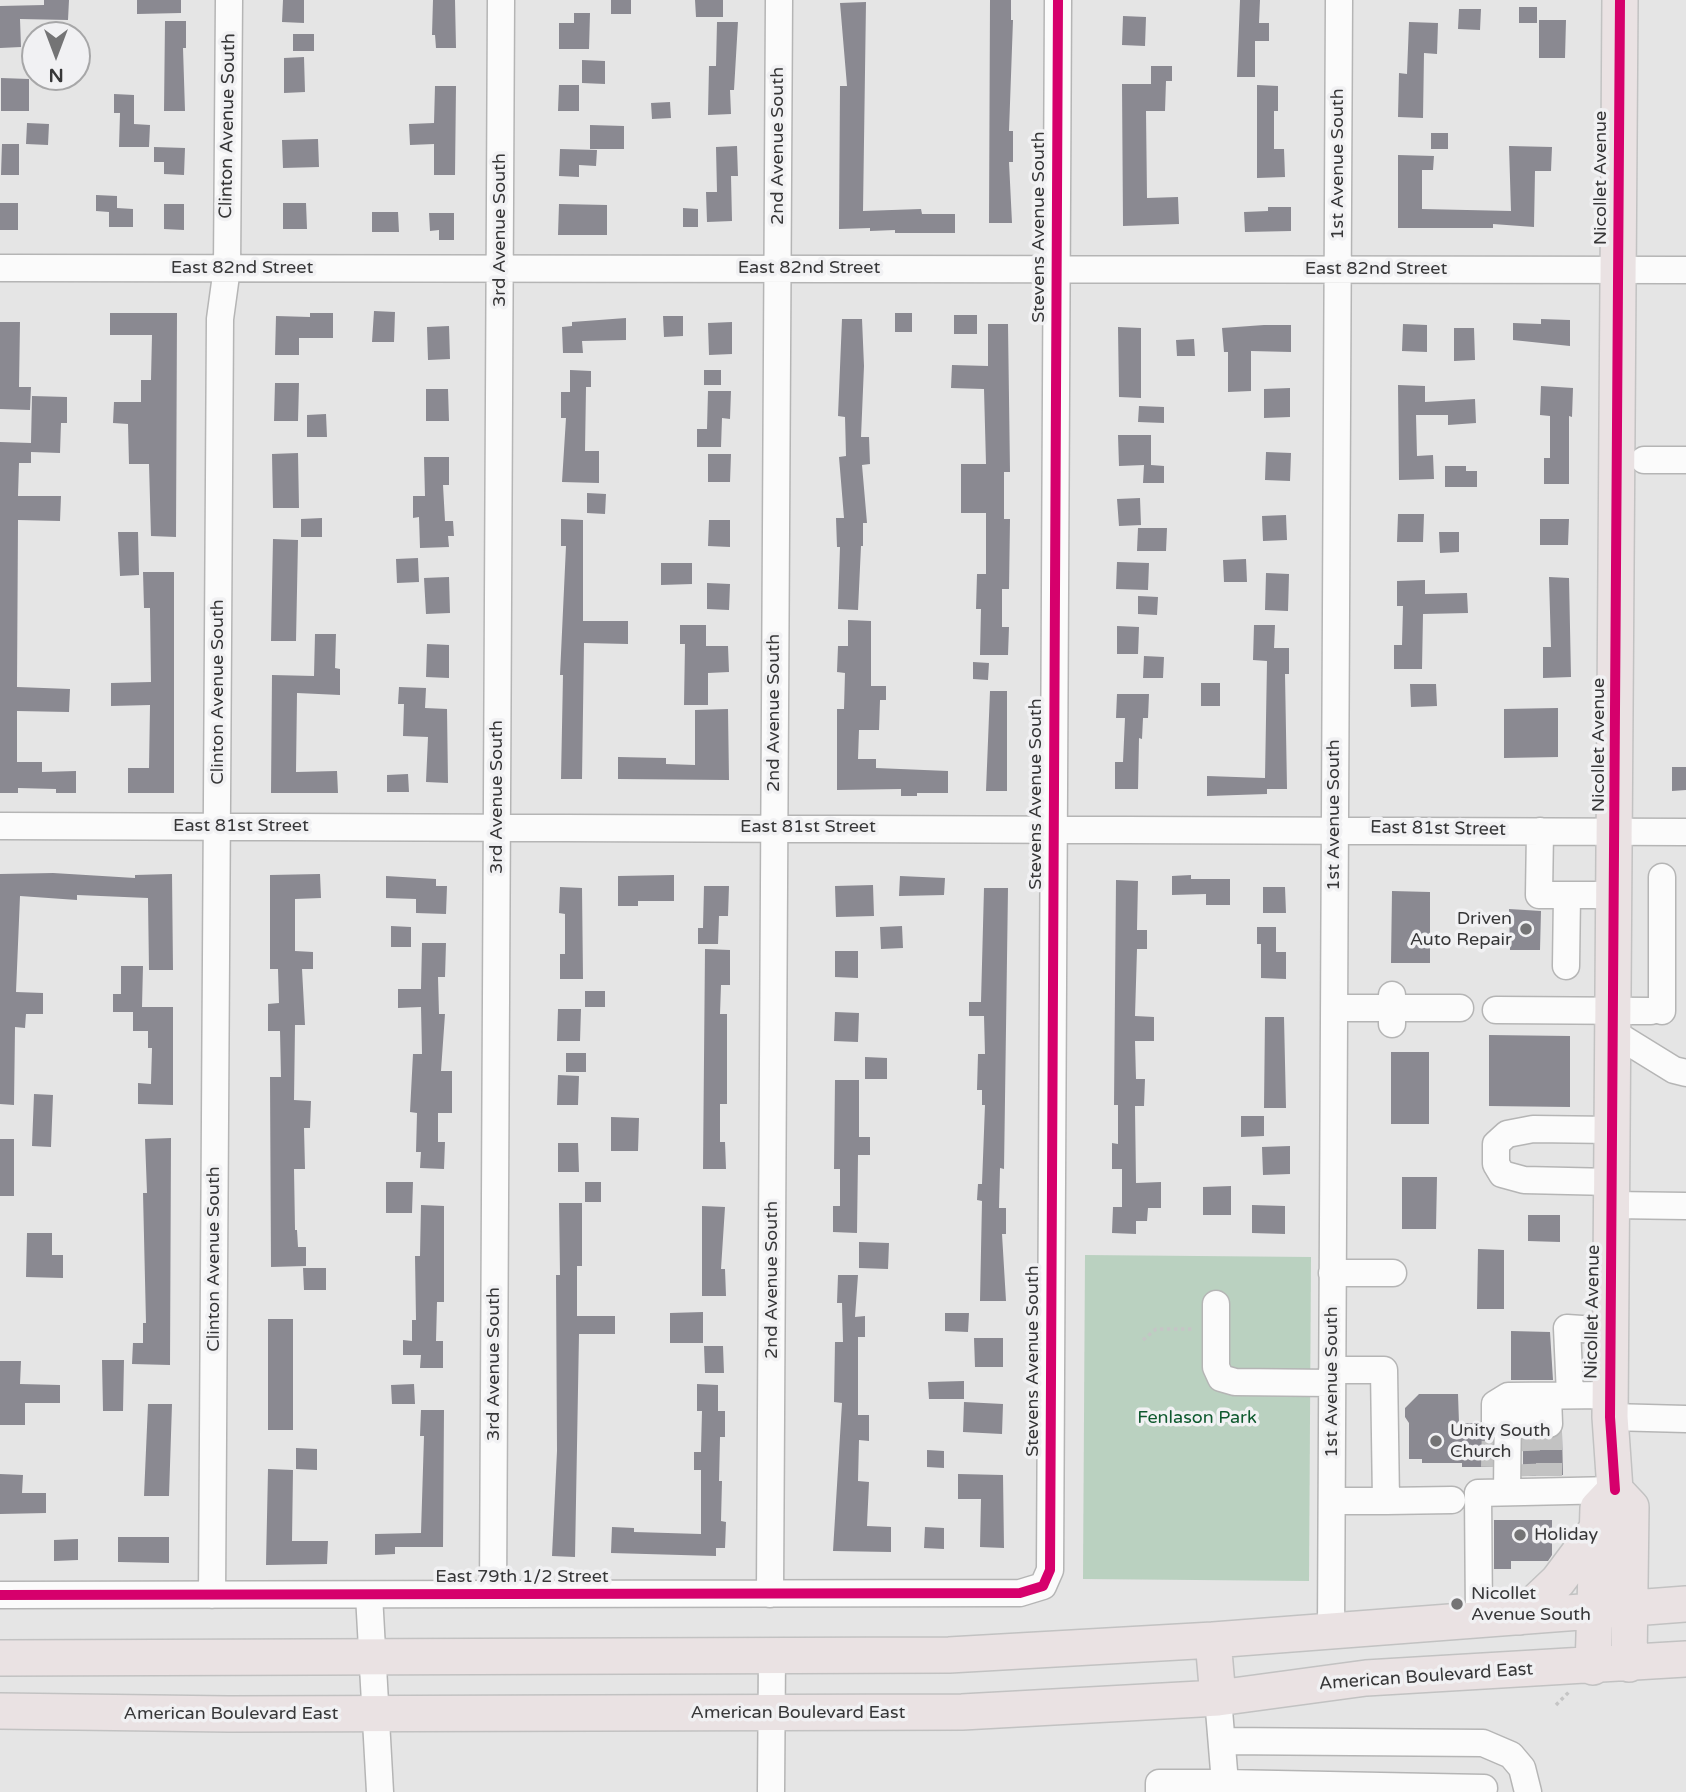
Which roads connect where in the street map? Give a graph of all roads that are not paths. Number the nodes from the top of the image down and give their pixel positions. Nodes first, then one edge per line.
1 (229, 0) edge
2 (501, 0) edge
3 (779, 0) edge
4 (1058, 0) edge
5 (1339, 0) edge
6 (1620, 0) edge
7 (0, 268) edge
8 (227, 268) junction
9 (499, 268) junction
10 (777, 268) junction
11 (1056, 268) junction
12 (1337, 270) junction
13 (1618, 270) junction
14 (1686, 270) edge
15 (1644, 460) dead end
16 (1686, 460) edge
17 (0, 825) edge
18 (217, 826) junction
19 (497, 826) junction
20 (774, 827) junction
21 (1054, 828) junction
22 (1334, 828) junction
23 (1540, 831) junction
24 (1616, 832) junction
25 (1686, 832) edge
26 (1662, 877) dead end
27 (1567, 895) junction
28 (1616, 895) junction
29 (1566, 966) dead end
30 (1334, 1008) junction
31 (1460, 1009) dead end
32 (1496, 1010) dead end
33 (1614, 1023) junction
34 (1686, 1073) edge
35 (1613, 1130) junction
36 (1612, 1194) junction
37 (1686, 1206) edge
38 (1332, 1273) junction
39 (1393, 1273) dead end
40 (1216, 1304) dead end
41 (1611, 1331) junction
42 (1332, 1376) junction
43 (1538, 1396) junction
44 (1610, 1406) junction
45 (1686, 1419) edge
46 (1495, 1424) tunnel mouth
47 (1538, 1424) tunnel mouth
48 (1516, 1485) junction
49 (1615, 1490) junction
50 (1452, 1500) dead end
51 (1332, 1501) junction
52 (1386, 1502) junction
53 (1597, 1529) junction
54 (1043, 1586) joint
55 (493, 1594) junction
56 (770, 1594) junction
57 (0, 1595) edge
58 (212, 1595) junction
59 (369, 1595) junction
60 (1686, 1604) edge
61 (1630, 1606) junction
62 (1594, 1612) junction
63 (1520, 1617) junction
64 (1479, 1620) junction
65 (1331, 1630) junction
66 (1213, 1640) junction
67 (772, 1654) junction
68 (370, 1656) junction
69 (0, 1658) edge
70 (1686, 1659) edge
71 (1629, 1664) junction
72 (1582, 1678) junction
73 (1218, 1698) junction
74 (0, 1711) edge
75 (377, 1714) junction
76 (771, 1714) junction
77 (1222, 1741) junction
78 (1483, 1743) junction
79 (1225, 1783) junction
80 (1484, 1790) edge
81 (380, 1792) edge
82 (771, 1792) edge
83 (1159, 1792) edge
84 (1528, 1792) edge

1 - 8 street, Clinton Avenue South
2 - 9 street, 3rd Avenue South
3 - 10 street, 2nd Avenue South
4 - 11 street, Stevens Avenue South
5 - 12 street, 1st Avenue South
6 - 13 main road, Nicollet Avenue
7 - 8 street, East 82nd Street
8 - 9 street, East 82nd Street
8 - 18 street, Clinton Avenue South
9 - 10 street, East 82nd Street
9 - 19 street, 3rd Avenue South
10 - 11 street, East 82nd Street
10 - 20 street, 2nd Avenue South
11 - 12 street, East 82nd Street
11 - 21 street, Stevens Avenue South
12 - 13 street, East 82nd Street
12 - 22 street, 1st Avenue South
13 - 14 street, East 82nd Street
13 - 24 main road, Nicollet Avenue
15 - 16 street
17 - 18 street, East 81st Street
18 - 19 street, East 81st Street
18 - 58 street, Clinton Avenue South
19 - 20 street, East 81st Street
19 - 55 street, 3rd Avenue South
20 - 21 street, East 81st Street
20 - 56 street, 2nd Avenue South
21 - 22 street, East 81st Street
21 - 54 street, Stevens Avenue South
22 - 23 street, East 81st Street
22 - 30 street, 1st Avenue South
23 - 24 street, East 81st Street
23 - 27 street
24 - 25 street, East 81st Street
24 - 28 main road, Nicollet Avenue
26 - 33 street
27 - 28 street
27 - 29 street
28 - 33 main road, Nicollet Avenue
30 - 31 street
30 - 38 street, 1st Avenue South
32 - 33 street
33 - 34 street
33 - 35 main road, Nicollet Avenue
35 - 36 main road, Nicollet Avenue
35 - 36 street
36 - 37 street
36 - 41 main road, Nicollet Avenue
38 - 39 street
38 - 42 street, 1st Avenue South
40 - 42 street
41 - 43 street
41 - 44 main road, Nicollet Avenue
42 - 51 street, 1st Avenue South
42 - 52 street
43 - 44 street
43 - 46 street
43 - 47 street
43 - 48 street
44 - 45 street
44 - 49 main road, Nicollet Avenue
48 - 49 street
48 - 64 street
49 - 53 main road
49 - 61 main road, Nicollet Avenue
50 - 52 street
51 - 52 street
51 - 65 street, 1st Avenue South
53 - 62 main road
53 - 63 main road
54 - 56 street, East 79th 1/2 Street
55 - 56 street, East 79th 1/2 Street
55 - 59 street, East 79th 1/2 Street
57 - 58 street, East 79th 1/2 Street
58 - 59 street, East 79th 1/2 Street
59 - 68 street
60 - 61 main road
61 - 62 main road
61 - 71 main road, Nicollet Avenue
62 - 63 main road
62 - 72 main road
63 - 64 main road
64 - 65 main road
65 - 66 main road
66 - 67 main road
66 - 73 main road
67 - 68 main road
67 - 76 street
68 - 69 main road
68 - 75 street
70 - 71 main road, American Boulevard East
71 - 72 main road, American Boulevard East
72 - 73 main road, American Boulevard East
73 - 76 main road, American Boulevard East
73 - 77 street
74 - 75 main road, American Boulevard East
75 - 76 main road, American Boulevard East
75 - 81 street
76 - 82 street
77 - 78 street
77 - 79 street
78 - 80 street
78 - 84 street
79 - 80 street
79 - 83 street

